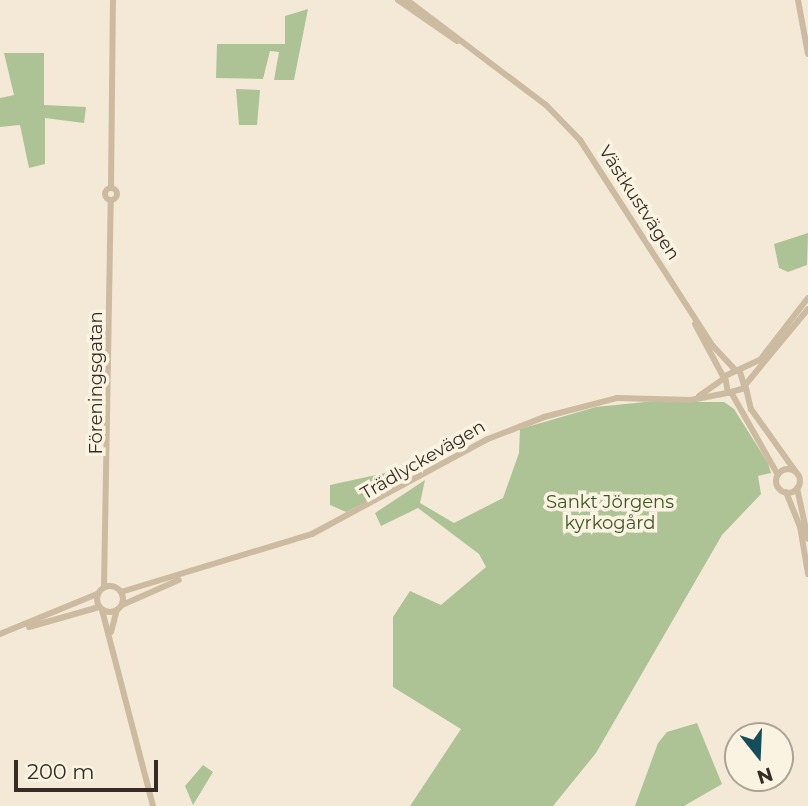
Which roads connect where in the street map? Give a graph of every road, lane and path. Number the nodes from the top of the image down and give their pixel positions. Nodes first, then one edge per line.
1 (113, 0) edge
2 (398, 0) edge
3 (407, 0) edge
4 (798, 0) edge
5 (476, 53) junction
6 (808, 54) edge
7 (679, 291) junction
8 (808, 298) edge
9 (808, 309) edge
10 (738, 372) junction
11 (724, 379) junction
12 (746, 385) junction
13 (730, 393) junction
14 (675, 398) junction
15 (796, 472) junction
16 (778, 475) junction
17 (797, 488) junction
18 (786, 492) junction
19 (808, 539) edge
20 (108, 566) junction
21 (808, 573) edge
22 (191, 574) junction
23 (103, 587) junction
24 (120, 590) junction
25 (97, 594) junction
26 (119, 608) junction
27 (101, 609) junction
28 (111, 641) junction
29 (153, 806) edge

1 - 20 street, Föreningsgatan
2 - 5 street, Västkustvägen
3 - 5 street, Västkustvägen
4 - 6 street
5 - 7 street, Västkustvägen
7 - 10 street, Västkustvägen
7 - 11 street, Västkustvägen
8 - 10 street
9 - 12 street
10 - 11 street, Trädlyckevägen
10 - 12 street, Västkustvägen
11 - 13 street, Västkustvägen
11 - 14 street, Trädlyckevägen
12 - 13 street
12 - 15 street
13 - 14 street, Trädlyckevägen
13 - 16 street
14 - 22 street, Trädlyckevägen
15 - 16 street
15 - 17 street
16 - 18 street
17 - 18 street
17 - 19 street
18 - 21 street
20 - 23 street, Föreningsgatan
20 - 24 street, Föreningsgatan
22 - 24 street, Trädlyckevägen
22 - 26 street, Trädlyckevägen
23 - 24 street, Trädlyckevägen
23 - 25 street
24 - 26 street
25 - 27 street
25 - 27 street
26 - 27 street
26 - 28 street
27 - 28 street
28 - 29 street

